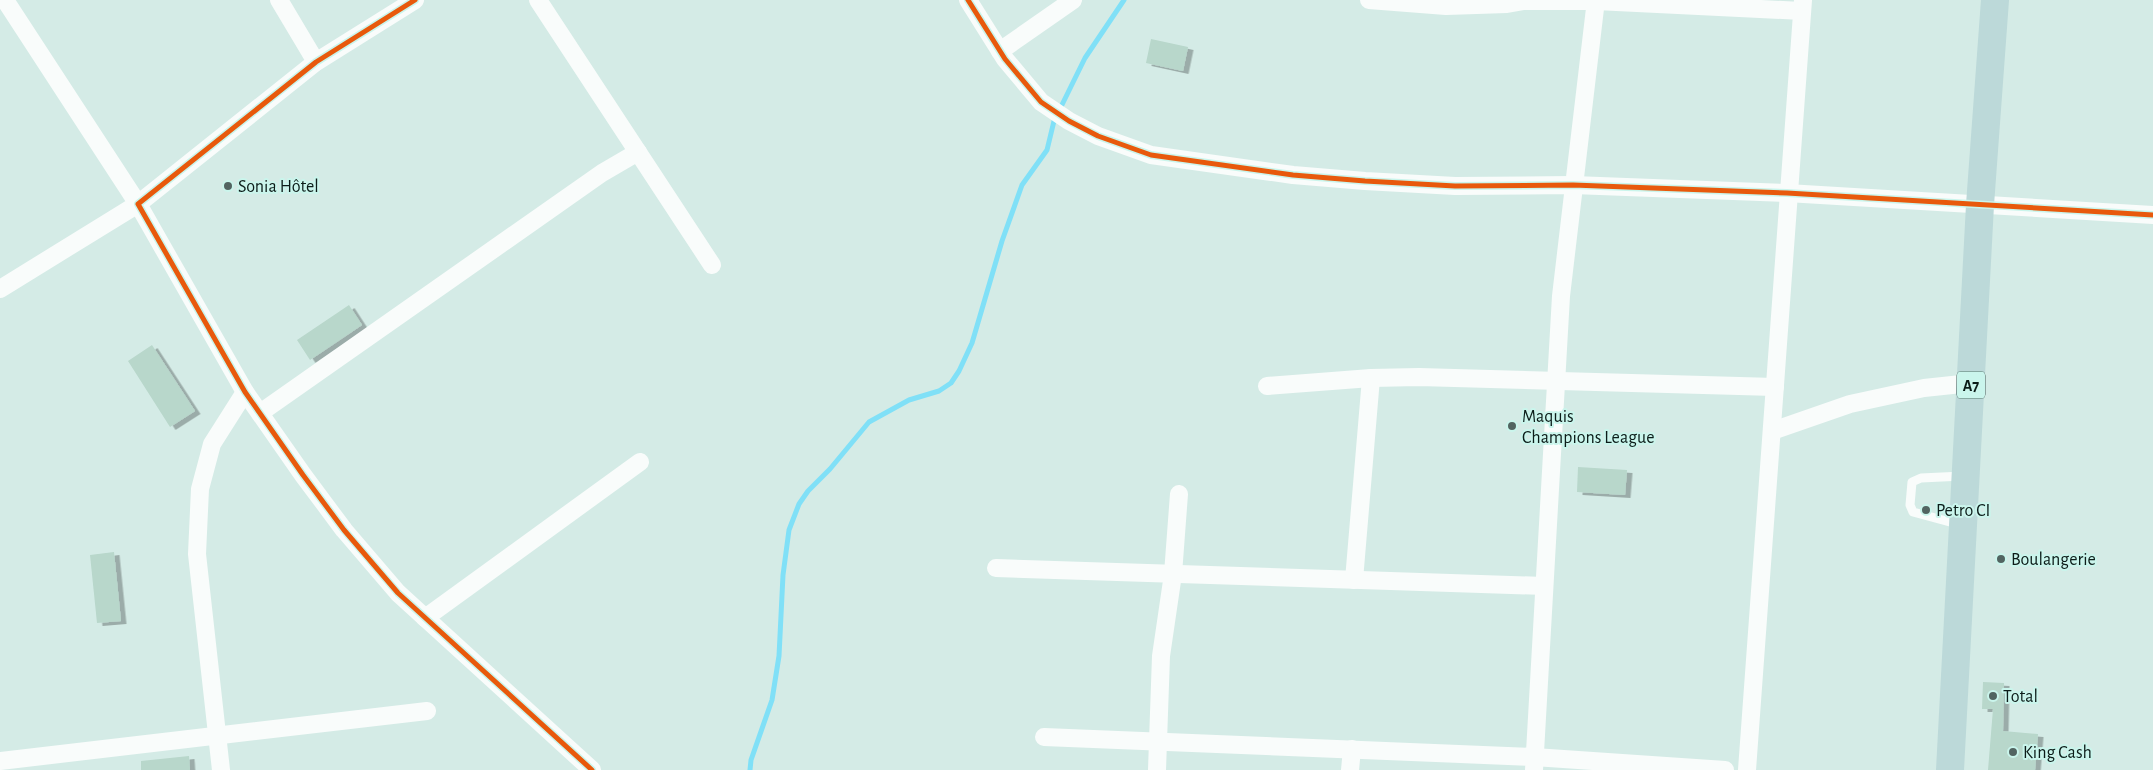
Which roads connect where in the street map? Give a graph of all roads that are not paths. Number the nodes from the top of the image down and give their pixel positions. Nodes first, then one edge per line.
1 (5, 0) edge
2 (279, 0) edge
3 (415, 0) edge
4 (538, 0) edge
5 (968, 0) edge
6 (1073, 0) edge
7 (1369, 0) edge
8 (1596, 0) edge
9 (1995, 0) edge
10 (1802, 6) edge
11 (1000, 51) junction
12 (316, 62) junction
13 (638, 152) junction
14 (1573, 185) junction
15 (1787, 194) junction
16 (138, 204) junction
17 (1980, 205) junction
18 (2153, 215) edge
19 (712, 264) dead end
20 (0, 289) edge
21 (1371, 378) junction
22 (1557, 380) junction
23 (1971, 384) junction
24 (1267, 386) dead end
25 (1775, 387) junction
26 (245, 392) junction
27 (260, 413) junction
28 (1772, 431) junction
29 (640, 462) dead end
30 (1966, 476) junction
31 (1179, 494) dead end
32 (1963, 526) junction
33 (996, 568) dead end
34 (1173, 574) junction
35 (1354, 580) junction
36 (1544, 586) junction
37 (425, 618) junction
38 (428, 711) dead end
39 (217, 735) junction
40 (1044, 737) dead end
41 (1158, 741) junction
42 (1352, 749) junction
43 (0, 761) edge
44 (1534, 764) edge
45 (221, 770) edge
46 (592, 770) edge
47 (1157, 770) edge
48 (1350, 770) edge
49 (1725, 770) edge
50 (1747, 770) edge
51 (1950, 770) edge

1 - 16 street
2 - 12 street
3 - 12 street
4 - 13 street
5 - 11 street
6 - 11 street
7 - 8 street
8 - 10 street
8 - 14 street
9 - 17 highway, A7
10 - 15 street
11 - 14 street
12 - 16 street
13 - 19 street
13 - 27 street
14 - 15 street
14 - 22 street
15 - 17 street
15 - 25 street
16 - 20 street
16 - 26 street
17 - 18 street
17 - 23 highway, A7
21 - 22 street
21 - 24 street
21 - 35 street
22 - 25 street
22 - 36 street
23 - 28 street
23 - 30 highway, A7
25 - 28 street
26 - 27 street
26 - 39 street
27 - 37 street
28 - 50 street
29 - 37 street
30 - 32 highway, A7
30 - 32 lane
31 - 34 street
32 - 51 highway, A7
33 - 34 street
34 - 35 street
34 - 41 street
35 - 36 street
36 - 44 street
37 - 46 street
38 - 39 street
39 - 43 street
39 - 45 street
40 - 41 street
41 - 42 street
41 - 47 street
42 - 44 street
42 - 48 street
44 - 49 street

